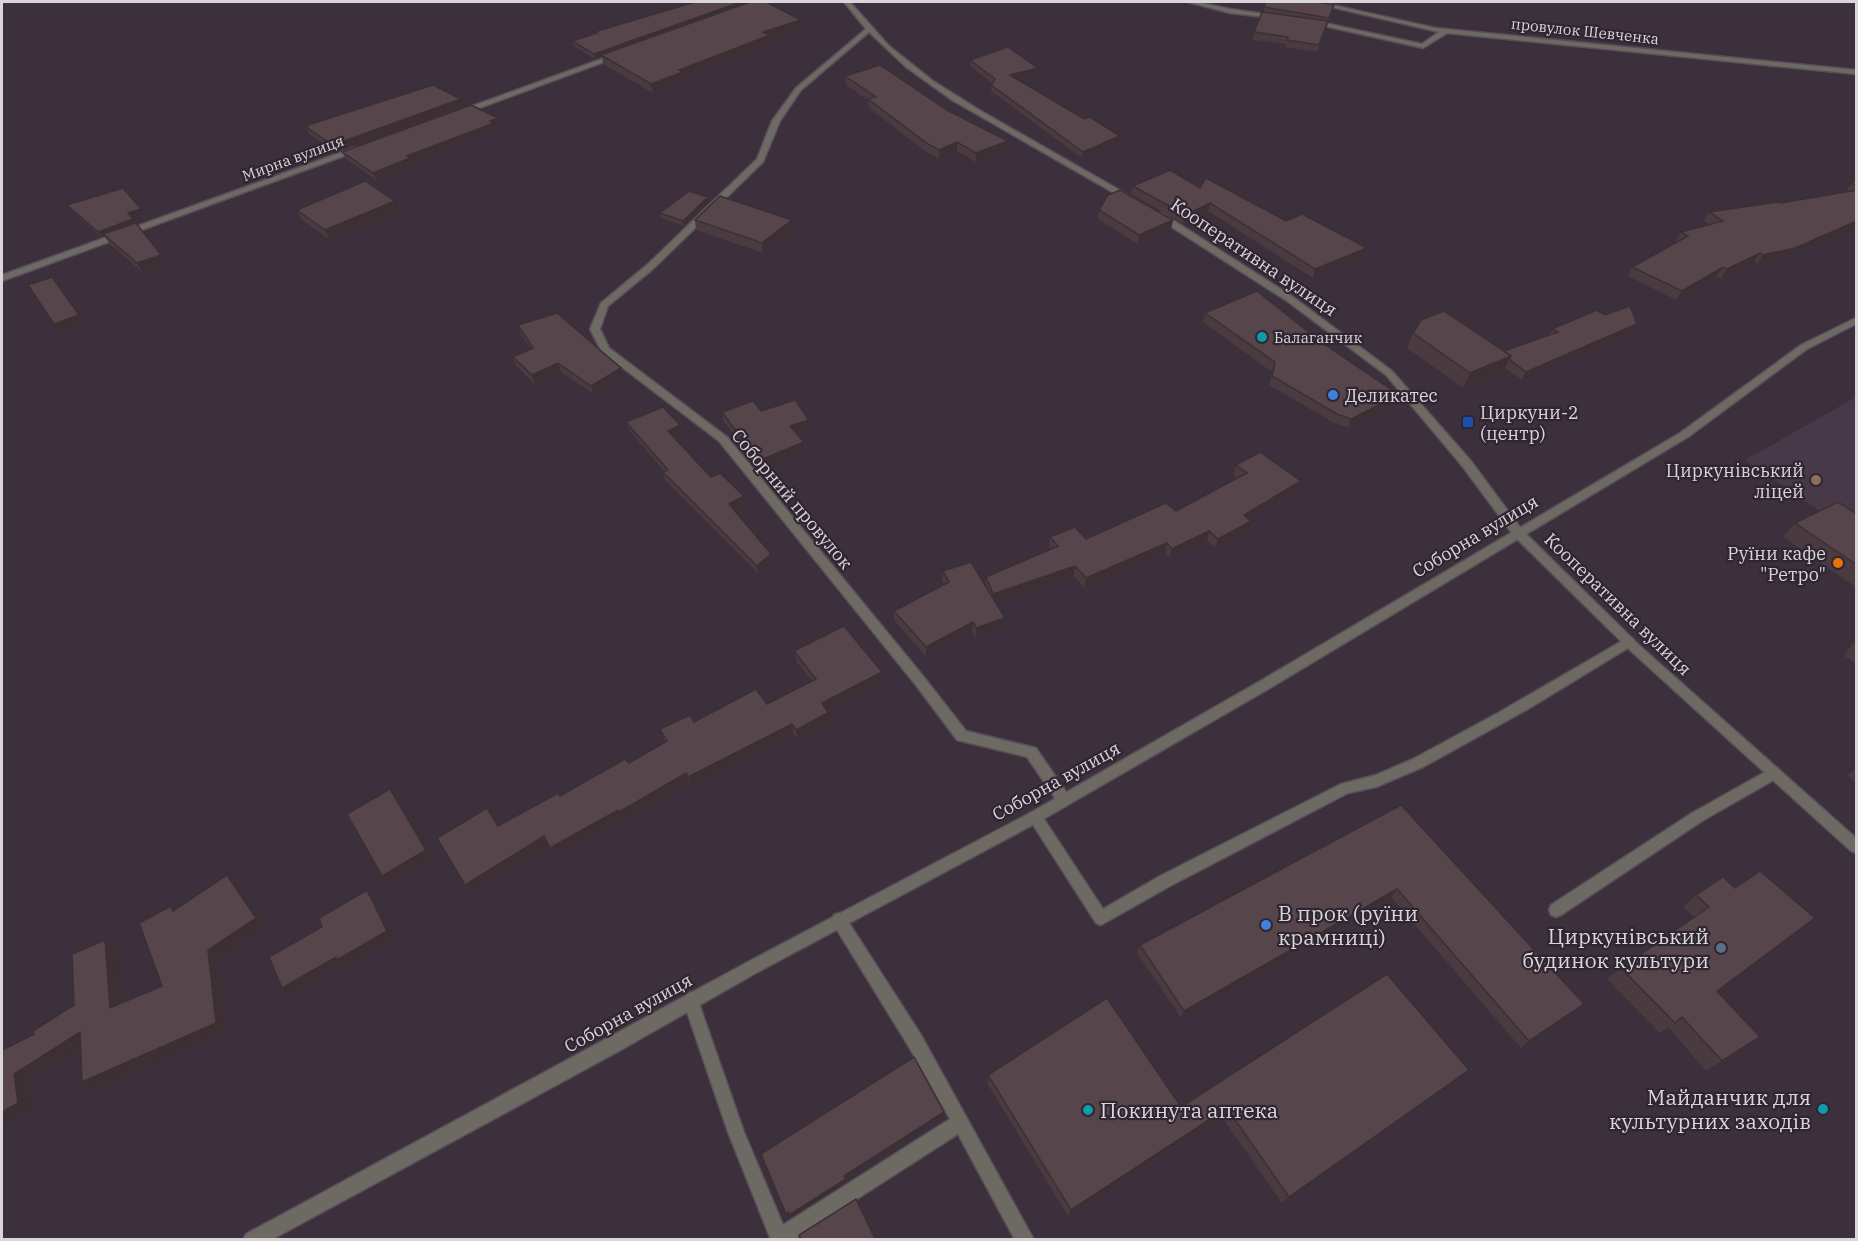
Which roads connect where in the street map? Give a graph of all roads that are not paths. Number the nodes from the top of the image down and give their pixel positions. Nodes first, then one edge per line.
1 (847, 2) edge
2 (1191, 2) edge
3 (1313, 2) edge
4 (1289, 18) edge
5 (1300, 20) edge
6 (868, 30) junction
7 (1446, 31) junction
8 (630, 50) edge
9 (1857, 72) edge
10 (454, 114) edge
11 (367, 146) edge
12 (1142, 205) edge
13 (1152, 211) edge
14 (2, 278) edge
15 (1857, 321) edge
16 (1518, 532) junction
17 (1629, 642) junction
18 (1774, 773) junction
19 (1064, 800) junction
20 (1035, 817) junction
21 (1857, 847) edge
22 (1556, 910) dead end
23 (839, 920) junction
24 (691, 1000) junction
25 (961, 1122) junction
26 (252, 1239) edge
27 (779, 1239) edge
28 (1025, 1239) edge

1 - 6 street, Кооперативна вулиця
2 - 4 street
3 - 7 street, провулок Шевченка
5 - 7 street
6 - 12 street, Кооперативна вулиця
6 - 19 street, Соборний провулок
7 - 9 street, провулок Шевченка
8 - 10 street
11 - 14 street, Мирна вулиця
13 - 16 street, Кооперативна вулиця
15 - 16 street, Соборна вулиця
16 - 17 street, Кооперативна вулиця
16 - 19 street, Соборна вулиця
17 - 18 street, Кооперативна вулиця
17 - 20 street
18 - 21 street, Кооперативна вулиця
18 - 22 street
19 - 20 street, Соборна вулиця
20 - 23 street, Соборна вулиця
23 - 24 street, Соборна вулиця
23 - 25 street
24 - 26 street, Соборна вулиця
24 - 27 street
25 - 27 street
25 - 28 street

